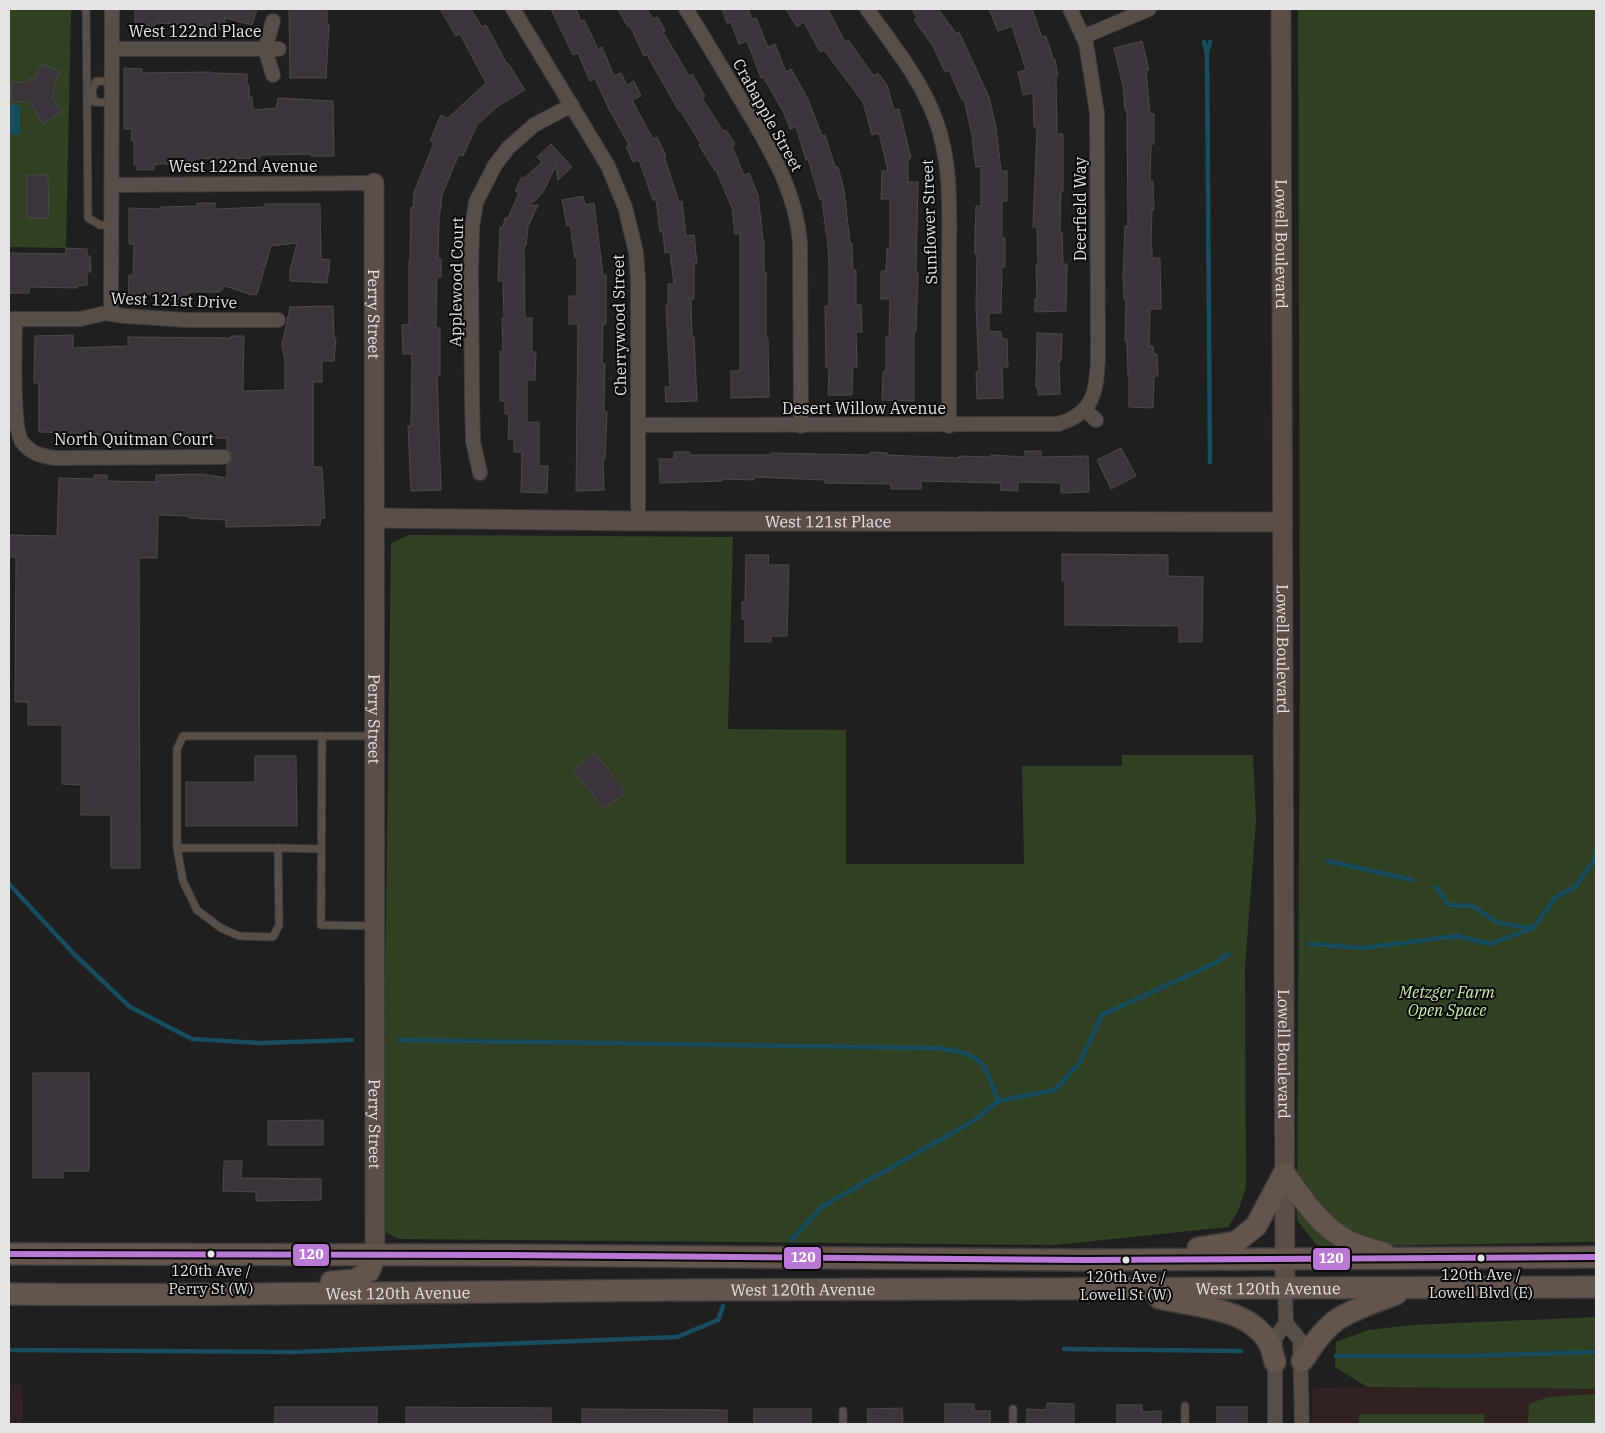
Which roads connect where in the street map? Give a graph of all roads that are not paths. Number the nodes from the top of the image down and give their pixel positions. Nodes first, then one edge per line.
1 (86, 9) edge
2 (112, 9) edge
3 (513, 9) edge
4 (686, 9) edge
5 (867, 9) edge
6 (1149, 9) edge
7 (1281, 9) edge
8 (1073, 10) edge
9 (273, 20) dead end
10 (1083, 37) junction
11 (112, 49) junction
12 (272, 49) junction
13 (273, 75) dead end
14 (112, 82) junction
15 (90, 91) junction
16 (112, 103) junction
17 (572, 105) junction
18 (374, 183) joint
19 (112, 185) junction
20 (112, 226) junction
21 (111, 314) junction
22 (12, 319) edge
23 (278, 320) dead end
24 (1085, 410) junction
25 (1096, 420) dead end
26 (638, 425) junction
27 (801, 426) junction
28 (949, 426) junction
29 (224, 457) dead end
30 (480, 473) dead end
31 (374, 518) junction
32 (638, 521) junction
33 (1283, 522) junction
34 (322, 736) junction
35 (374, 736) junction
36 (176, 848) junction
37 (278, 848) junction
38 (322, 850) junction
39 (375, 926) junction
40 (1284, 1172) junction
41 (9, 1254) edge
42 (375, 1256) junction
43 (1596, 1257) edge
44 (1405, 1258) junction
45 (1086, 1260) junction
46 (1284, 1260) junction
47 (1596, 1287) edge
48 (1414, 1288) junction
49 (1117, 1289) junction
50 (1285, 1289) junction
51 (9, 1294) edge
52 (242, 1295) junction
53 (1286, 1322) junction
54 (1302, 1361) junction
55 (1275, 1362) junction
56 (1184, 1406) dead end
57 (1013, 1409) dead end
58 (842, 1411) dead end
59 (843, 1424) edge
60 (1013, 1424) edge
61 (1185, 1424) edge
62 (1275, 1424) edge
63 (1302, 1424) edge

1 - 15 lane
2 - 11 street
3 - 17 street, Cherrywood Street
4 - 27 street, Crabapple Street
5 - 28 street, Sunflower Street
6 - 10 street
7 - 33 street, Lowell Boulevard
8 - 10 street, Deerfield Way
9 - 12 street
10 - 24 street, Deerfield Way
11 - 12 street, West 122nd Place
11 - 14 street
12 - 13 street
14 - 15 lane
14 - 16 street
15 - 16 lane
15 - 20 lane
16 - 19 street
17 - 26 street, Cherrywood Street
17 - 30 street, Applewood Court
18 - 19 street, West 122nd Avenue
18 - 31 street, Perry Street
19 - 20 street
20 - 21 street
21 - 22 street, West 121st Drive
21 - 23 street, West 121st Drive
22 - 29 street, North Quitman Court
24 - 25 street
24 - 28 street, Desert Willow Avenue
26 - 27 street, Desert Willow Avenue
26 - 32 street, Cherrywood Street
27 - 28 street, Desert Willow Avenue
31 - 32 street, West 121st Place
31 - 35 street, Perry Street
32 - 33 street, West 121st Place
33 - 40 street, Lowell Boulevard
34 - 35 lane
34 - 36 lane
34 - 38 lane
35 - 39 street, Perry Street
36 - 37 lane
36 - 37 lane
37 - 38 lane
38 - 39 lane
39 - 42 street, Perry Street
40 - 44 main road
40 - 45 main road
40 - 46 street, Lowell Boulevard
41 - 42 main road, West 120th Avenue
42 - 45 main road, West 120th Avenue
42 - 52 main road
43 - 44 main road, West 120th Avenue
44 - 46 main road, West 120th Avenue
45 - 46 main road, West 120th Avenue
46 - 50 street, Lowell Boulevard
47 - 48 main road, West 120th Avenue
48 - 50 main road, West 120th Avenue
48 - 54 main road
49 - 50 main road, West 120th Avenue
49 - 52 main road, West 120th Avenue
49 - 55 main road
50 - 53 street
51 - 52 main road, West 120th Avenue
53 - 54 street
53 - 55 street
54 - 63 street
55 - 62 street
56 - 61 lane
57 - 60 lane
58 - 59 lane

